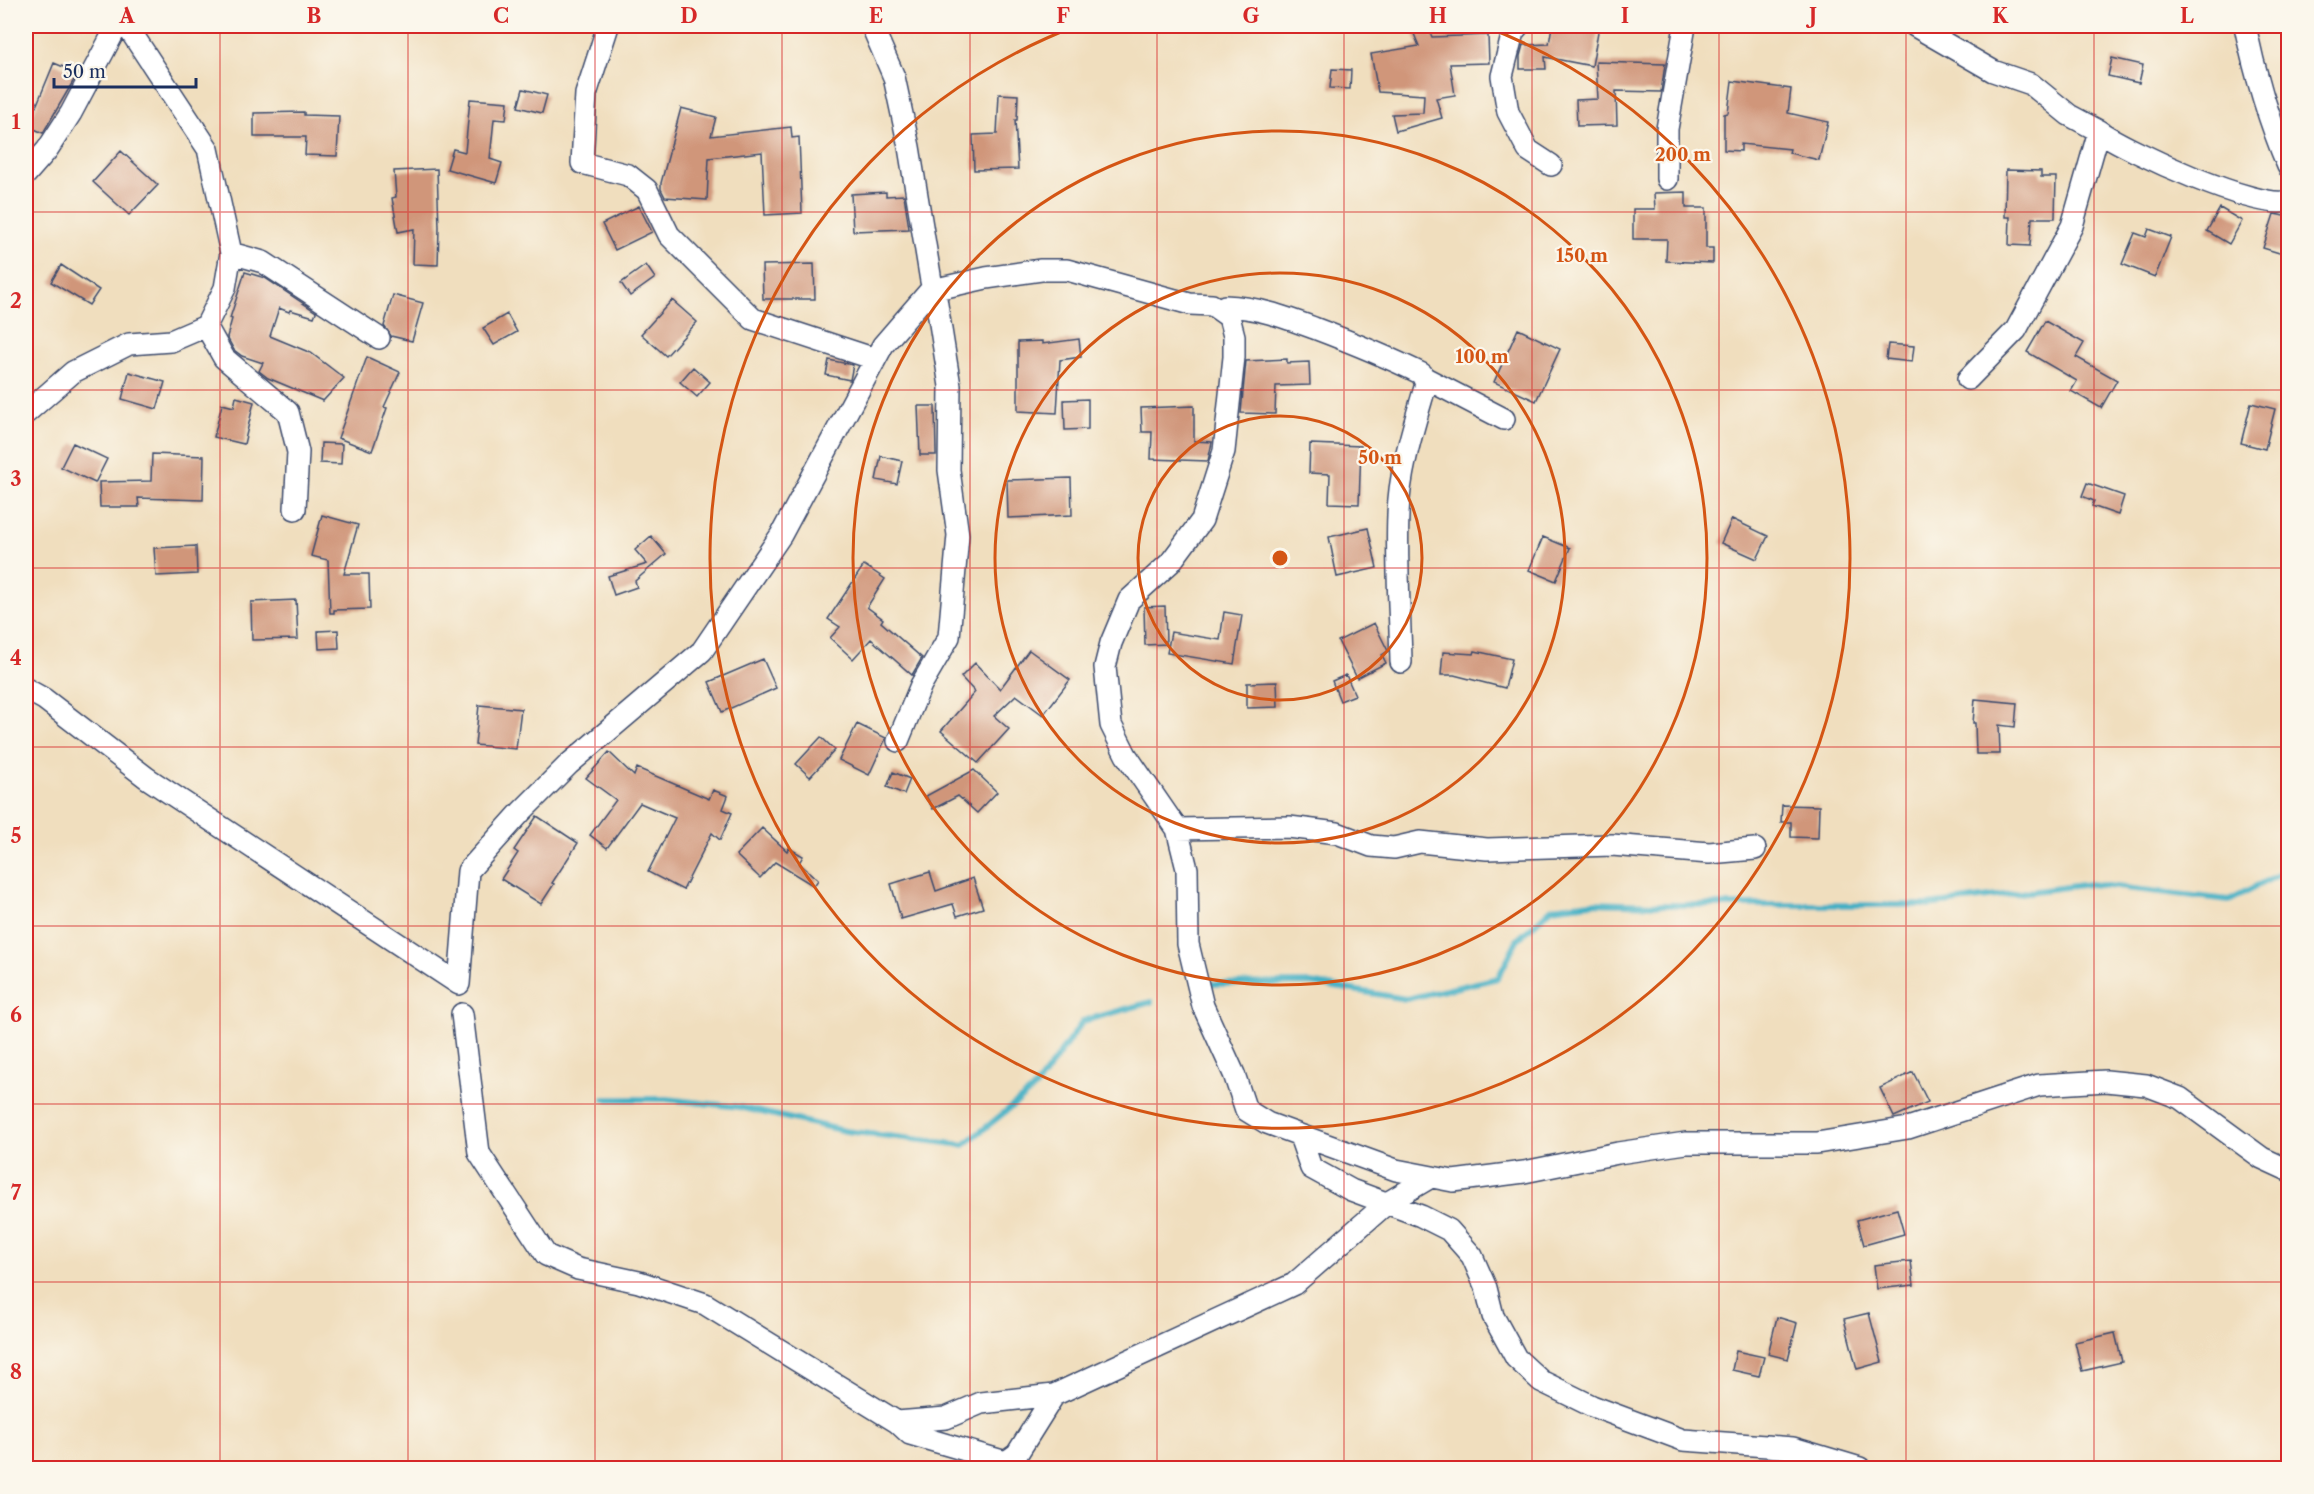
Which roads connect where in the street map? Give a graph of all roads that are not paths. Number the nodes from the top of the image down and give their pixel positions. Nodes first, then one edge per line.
1 (117, 26) edge
2 (127, 26) edge
3 (608, 26) edge
4 (872, 26) edge
5 (1518, 26) edge
6 (1685, 26) edge
7 (1915, 26) edge
8 (2245, 26) edge
9 (2099, 131) junction
10 (1551, 165) dead end
11 (2289, 166) edge
12 (26, 174) edge
13 (1667, 179) dead end
14 (2289, 201) edge
15 (231, 254) junction
16 (934, 286) junction
17 (1223, 311) junction
18 (206, 326) junction
19 (379, 338) dead end
20 (875, 359) junction
21 (1425, 378) junction
22 (1968, 379) dead end
23 (26, 413) edge
24 (1504, 419) dead end
25 (295, 509) dead end
26 (1401, 663) dead end
27 (26, 689) edge
28 (898, 741) dead end
29 (1176, 830) junction
30 (1755, 849) dead end
31 (462, 1014) dead end
32 (1300, 1136) junction
33 (2289, 1170) edge
34 (1431, 1177) junction
35 (1387, 1203) junction
36 (1054, 1395) junction
37 (897, 1422) junction
38 (1007, 1465) edge
39 (1860, 1468) edge

1 - 12 street
2 - 15 street
3 - 20 street
4 - 16 street
5 - 10 street
6 - 13 street
7 - 9 street
8 - 11 street
9 - 14 street
9 - 22 street
15 - 18 street
15 - 19 street
16 - 17 street
16 - 20 street
16 - 28 street
17 - 21 street
17 - 29 street
18 - 23 street
18 - 25 street
20 - 27 street
21 - 24 street
21 - 26 street
29 - 30 street
29 - 32 street
31 - 37 street
32 - 34 street
32 - 35 street
33 - 34 street
34 - 35 street
35 - 36 street
35 - 39 street
36 - 37 street
36 - 38 street
37 - 38 street

